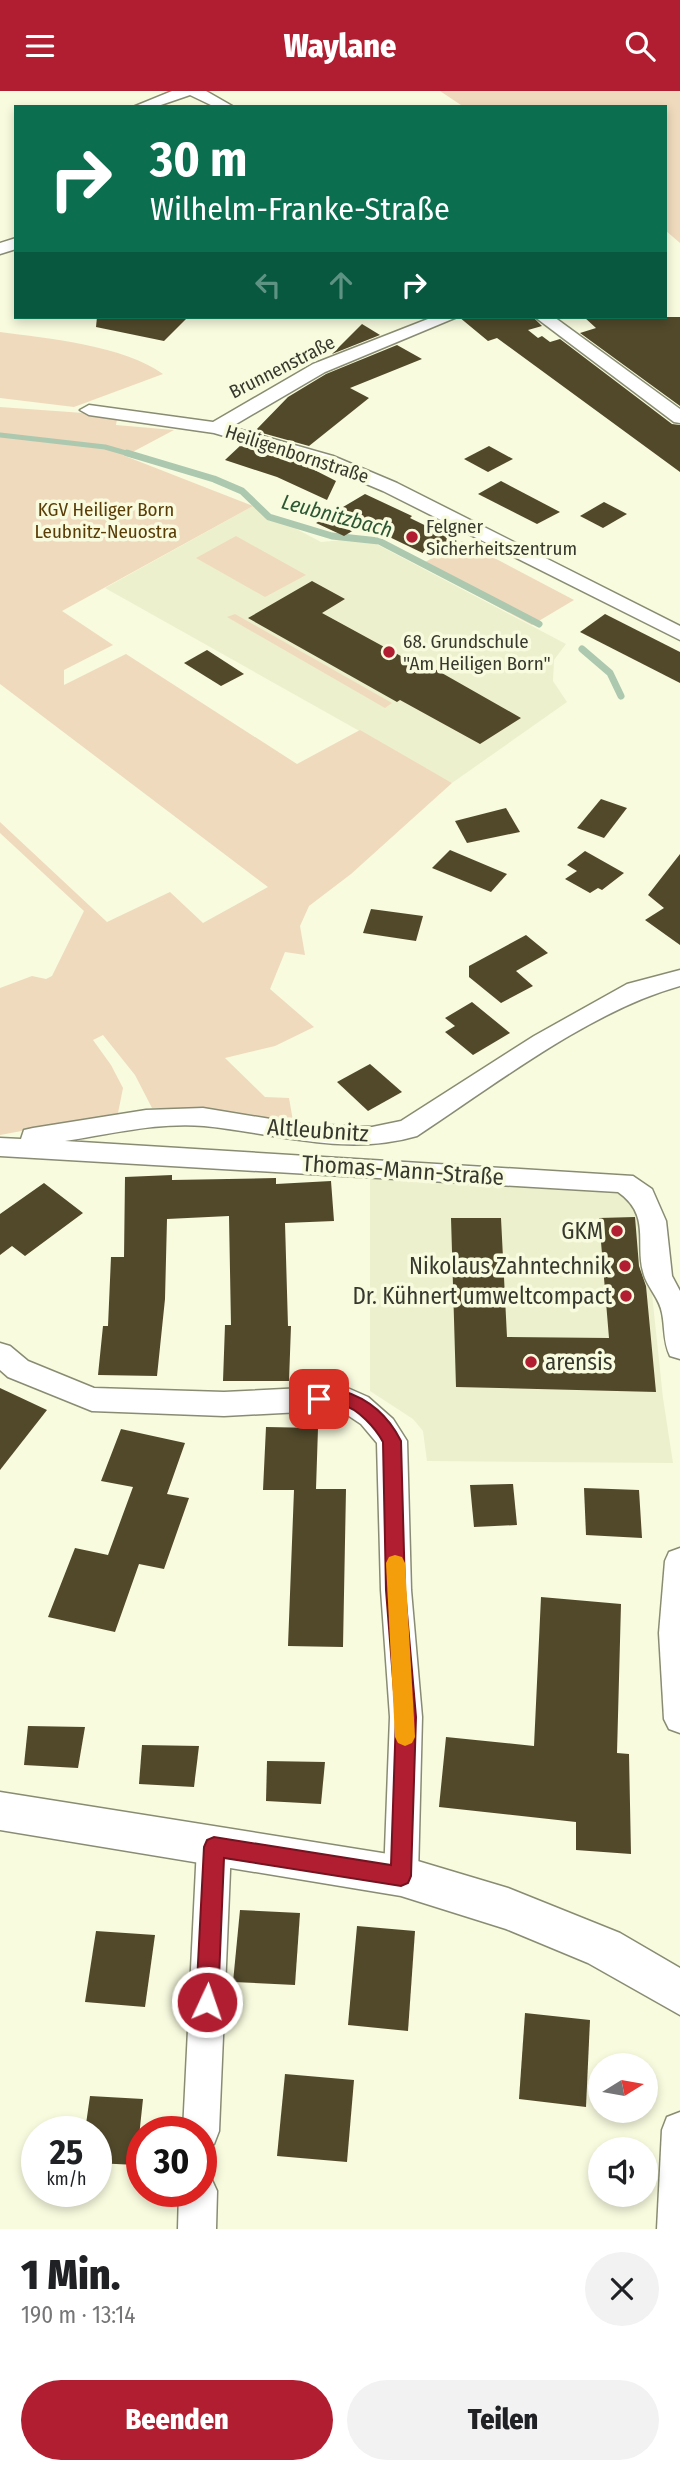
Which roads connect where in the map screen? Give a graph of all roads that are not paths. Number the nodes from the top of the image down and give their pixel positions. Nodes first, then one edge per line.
1 (186, 91) edge
2 (194, 91) edge
3 (147, 105) edge
4 (223, 105) edge
5 (443, 319) edge
6 (546, 319) edge
7 (89, 410) dead end
8 (680, 418) edge
9 (216, 428) junction
10 (680, 634) edge
11 (680, 978) edge
12 (0, 1145) edge
13 (680, 1348) edge
14 (0, 1355) edge
15 (680, 1561) edge
16 (680, 1719) edge
17 (0, 1811) edge
18 (214, 1847) junction
19 (401, 1876) junction
20 (680, 1993) edge
21 (202, 2116) edge
22 (680, 2130) edge
23 (198, 2207) edge
24 (197, 2229) edge
25 (676, 2229) edge

1 - 3 street
2 - 4 street
5 - 9 street, Brunnenstraße
6 - 8 street
7 - 9 street, Heiligenbornstraße
9 - 10 street, Heiligenbornstraße
11 - 12 street, Altleubnitz
12 - 13 street, Thomas-Mann-Straße
14 - 19 street
15 - 16 street
17 - 18 street
18 - 19 street
18 - 21 street
19 - 20 street
22 - 25 street
23 - 24 street

